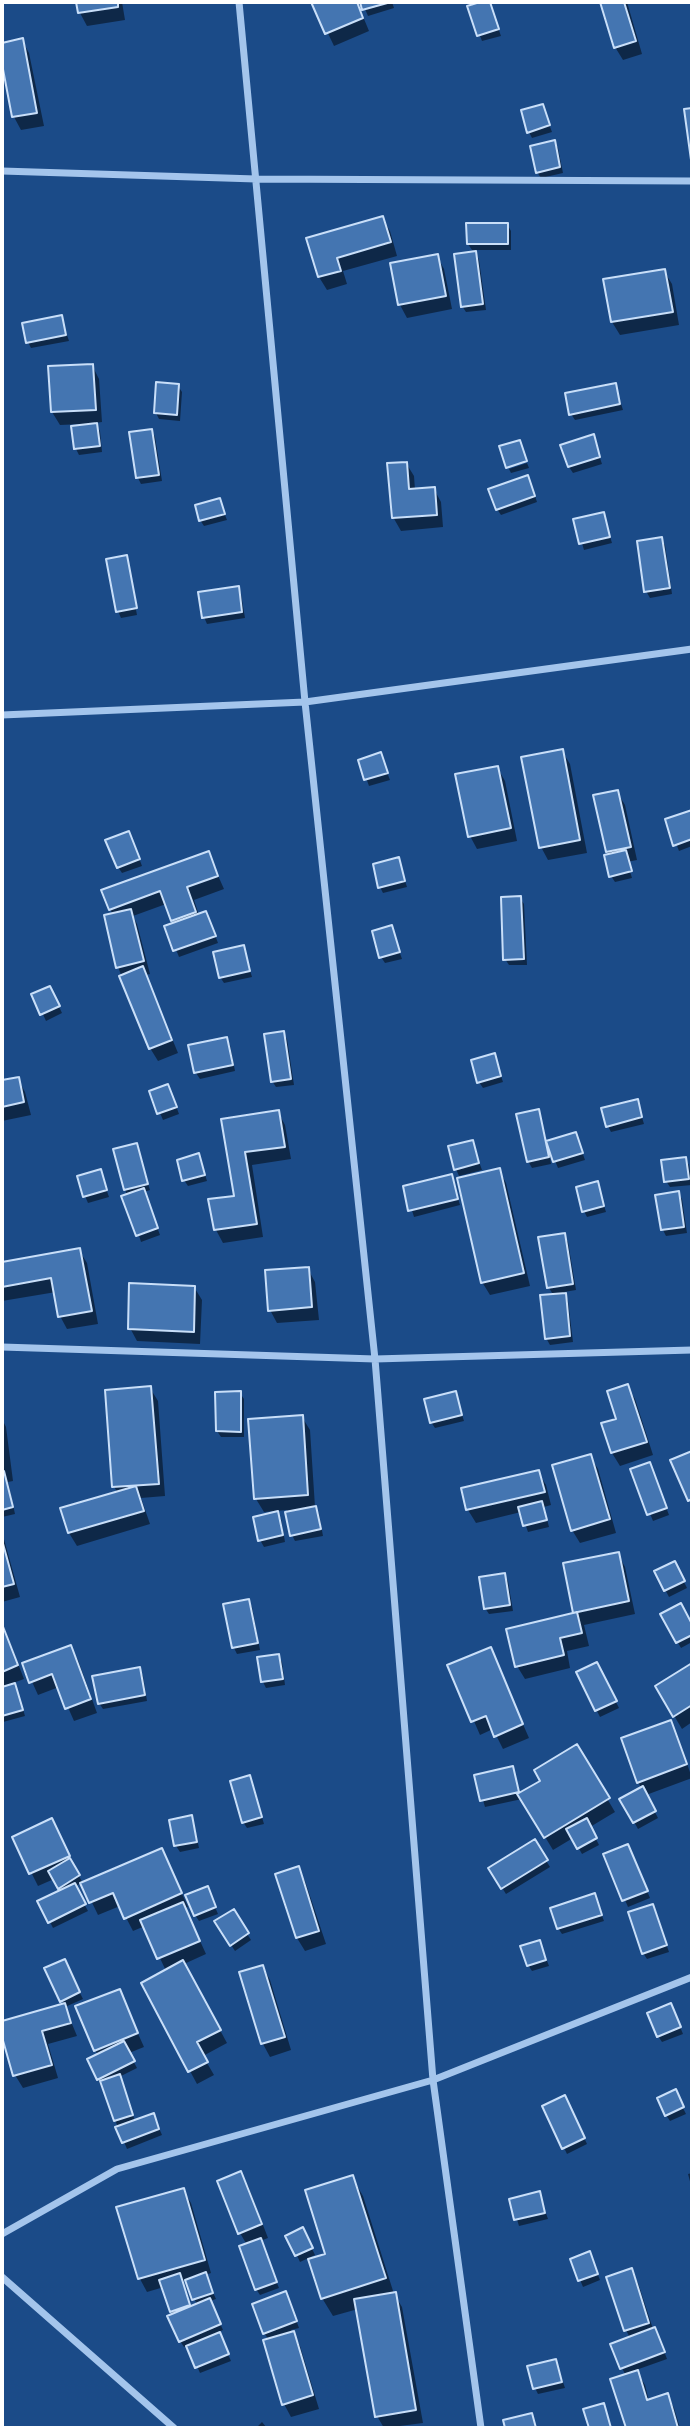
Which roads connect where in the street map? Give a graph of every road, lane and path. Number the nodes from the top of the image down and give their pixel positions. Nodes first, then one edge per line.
1 (239, 2) edge
2 (2, 171) edge
3 (256, 179) junction
4 (692, 181) edge
5 (692, 649) edge
6 (305, 702) junction
7 (2, 715) edge
8 (2, 1347) edge
9 (692, 1350) edge
10 (375, 1359) junction
11 (692, 1977) edge
12 (433, 2080) junction
13 (2, 2234) edge
14 (3, 2280) edge
15 (174, 2428) edge
16 (481, 2428) edge

1 - 3 street
2 - 3 street
3 - 4 street
3 - 6 street
5 - 6 street
6 - 7 street
6 - 10 street
8 - 10 street
9 - 10 street
10 - 12 street
11 - 12 street
12 - 13 street
12 - 16 street
14 - 15 street

